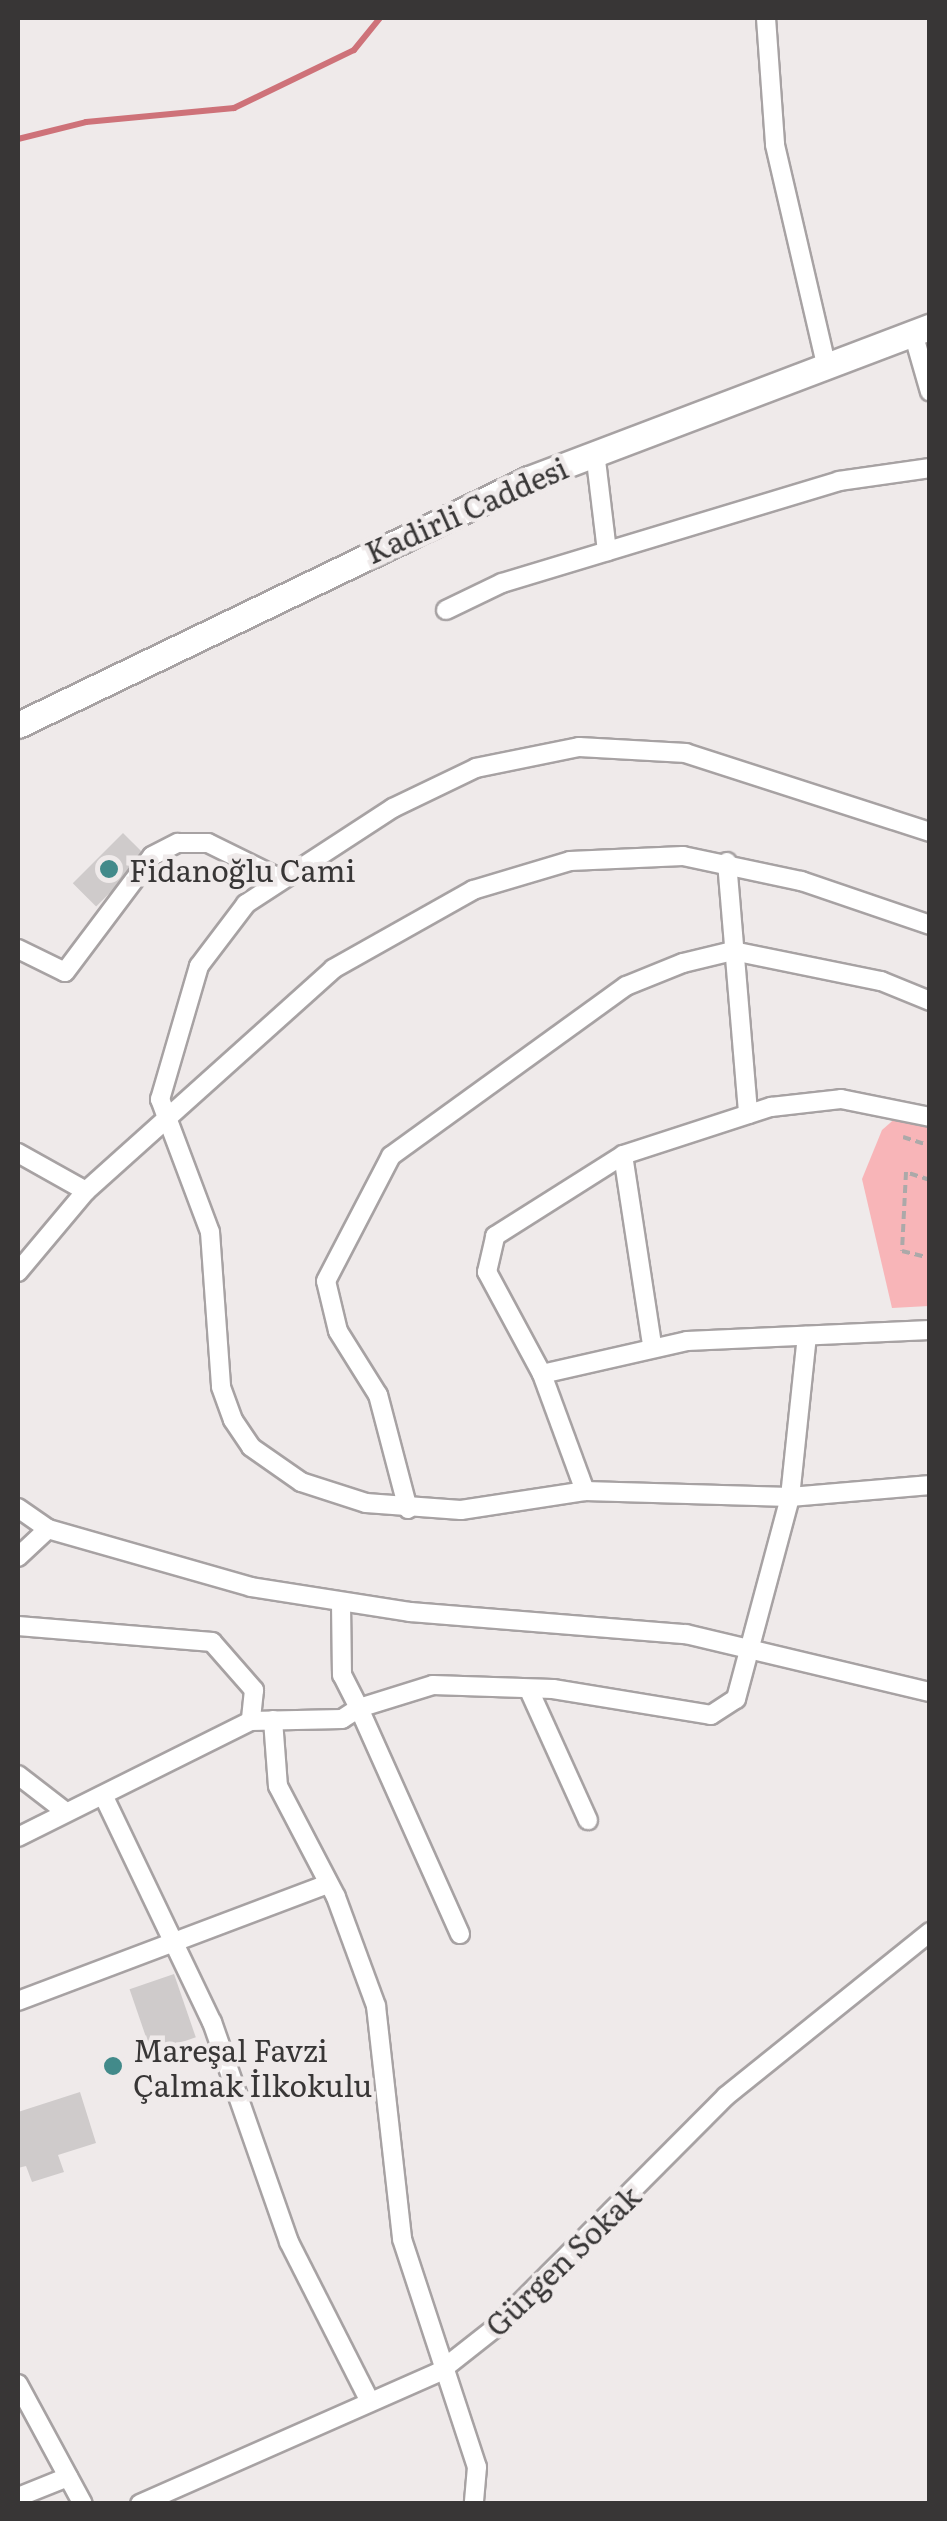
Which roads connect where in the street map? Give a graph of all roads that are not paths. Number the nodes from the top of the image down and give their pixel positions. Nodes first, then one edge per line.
1 (766, 18) edge
2 (922, 330) edge
3 (826, 364) junction
4 (930, 392) edge
5 (595, 452) junction
6 (930, 468) edge
7 (607, 551) junction
8 (446, 610) dead end
9 (18, 725) edge
10 (930, 832) edge
11 (726, 862) junction
12 (278, 877) junction
13 (930, 925) edge
14 (18, 949) edge
15 (734, 951) junction
16 (930, 1000) edge
17 (748, 1114) junction
18 (165, 1116) junction
19 (930, 1117) edge
20 (18, 1153) edge
21 (623, 1154) junction
22 (86, 1191) junction
23 (18, 1272) edge
24 (930, 1330) edge
25 (807, 1336) junction
26 (652, 1345) junction
27 (542, 1374) junction
28 (930, 1484) edge
29 (585, 1492) junction
30 (790, 1497) junction
31 (18, 1508) edge
32 (408, 1510) junction
33 (48, 1528) junction
34 (18, 1556) edge
35 (341, 1604) junction
36 (18, 1626) edge
37 (752, 1653) junction
38 (529, 1690) junction
39 (930, 1692) edge
40 (358, 1708) junction
41 (273, 1720) junction
42 (251, 1721) junction
43 (18, 1775) edge
44 (104, 1797) junction
45 (62, 1809) junction
46 (588, 1820) dead end
47 (18, 1837) edge
48 (328, 1884) junction
49 (930, 1932) edge
50 (460, 1934) dead end
51 (174, 1936) junction
52 (18, 2001) edge
53 (439, 2372) junction
54 (18, 2384) edge
55 (370, 2402) junction
56 (68, 2477) junction
57 (18, 2497) edge
58 (83, 2504) edge
59 (140, 2504) edge
60 (474, 2504) edge

1 - 3 street
2 - 3 main road, Kadirli Caddesi
2 - 4 street
3 - 5 main road, Kadirli Caddesi
5 - 7 street
5 - 9 main road, Kadirli Caddesi
6 - 7 street
7 - 8 street
10 - 12 street
11 - 13 street
11 - 15 street
11 - 18 street
12 - 14 street
12 - 18 street
15 - 16 street
15 - 17 street
15 - 32 street
17 - 19 street
17 - 21 street
18 - 22 street
18 - 32 street
20 - 22 street
21 - 26 street
21 - 27 street
22 - 23 street
24 - 25 street
25 - 26 street
25 - 30 street
26 - 27 street
27 - 29 street
28 - 30 street
29 - 30 street
29 - 32 street
30 - 37 street
31 - 33 street
33 - 34 street
33 - 35 street
35 - 37 street
35 - 40 street
36 - 42 street
37 - 38 street
37 - 39 street
38 - 40 street
38 - 46 street
40 - 41 street
40 - 50 street
41 - 42 street
41 - 48 street
42 - 44 street
43 - 45 street
44 - 45 street
44 - 51 street
45 - 47 street
48 - 51 street
48 - 53 street
49 - 53 street, Gürgen Sokak
51 - 52 street
51 - 55 street
53 - 55 street, Gürgen Sokak
53 - 60 street
54 - 56 street
55 - 59 street, Gürgen Sokak
56 - 57 street
56 - 58 street

